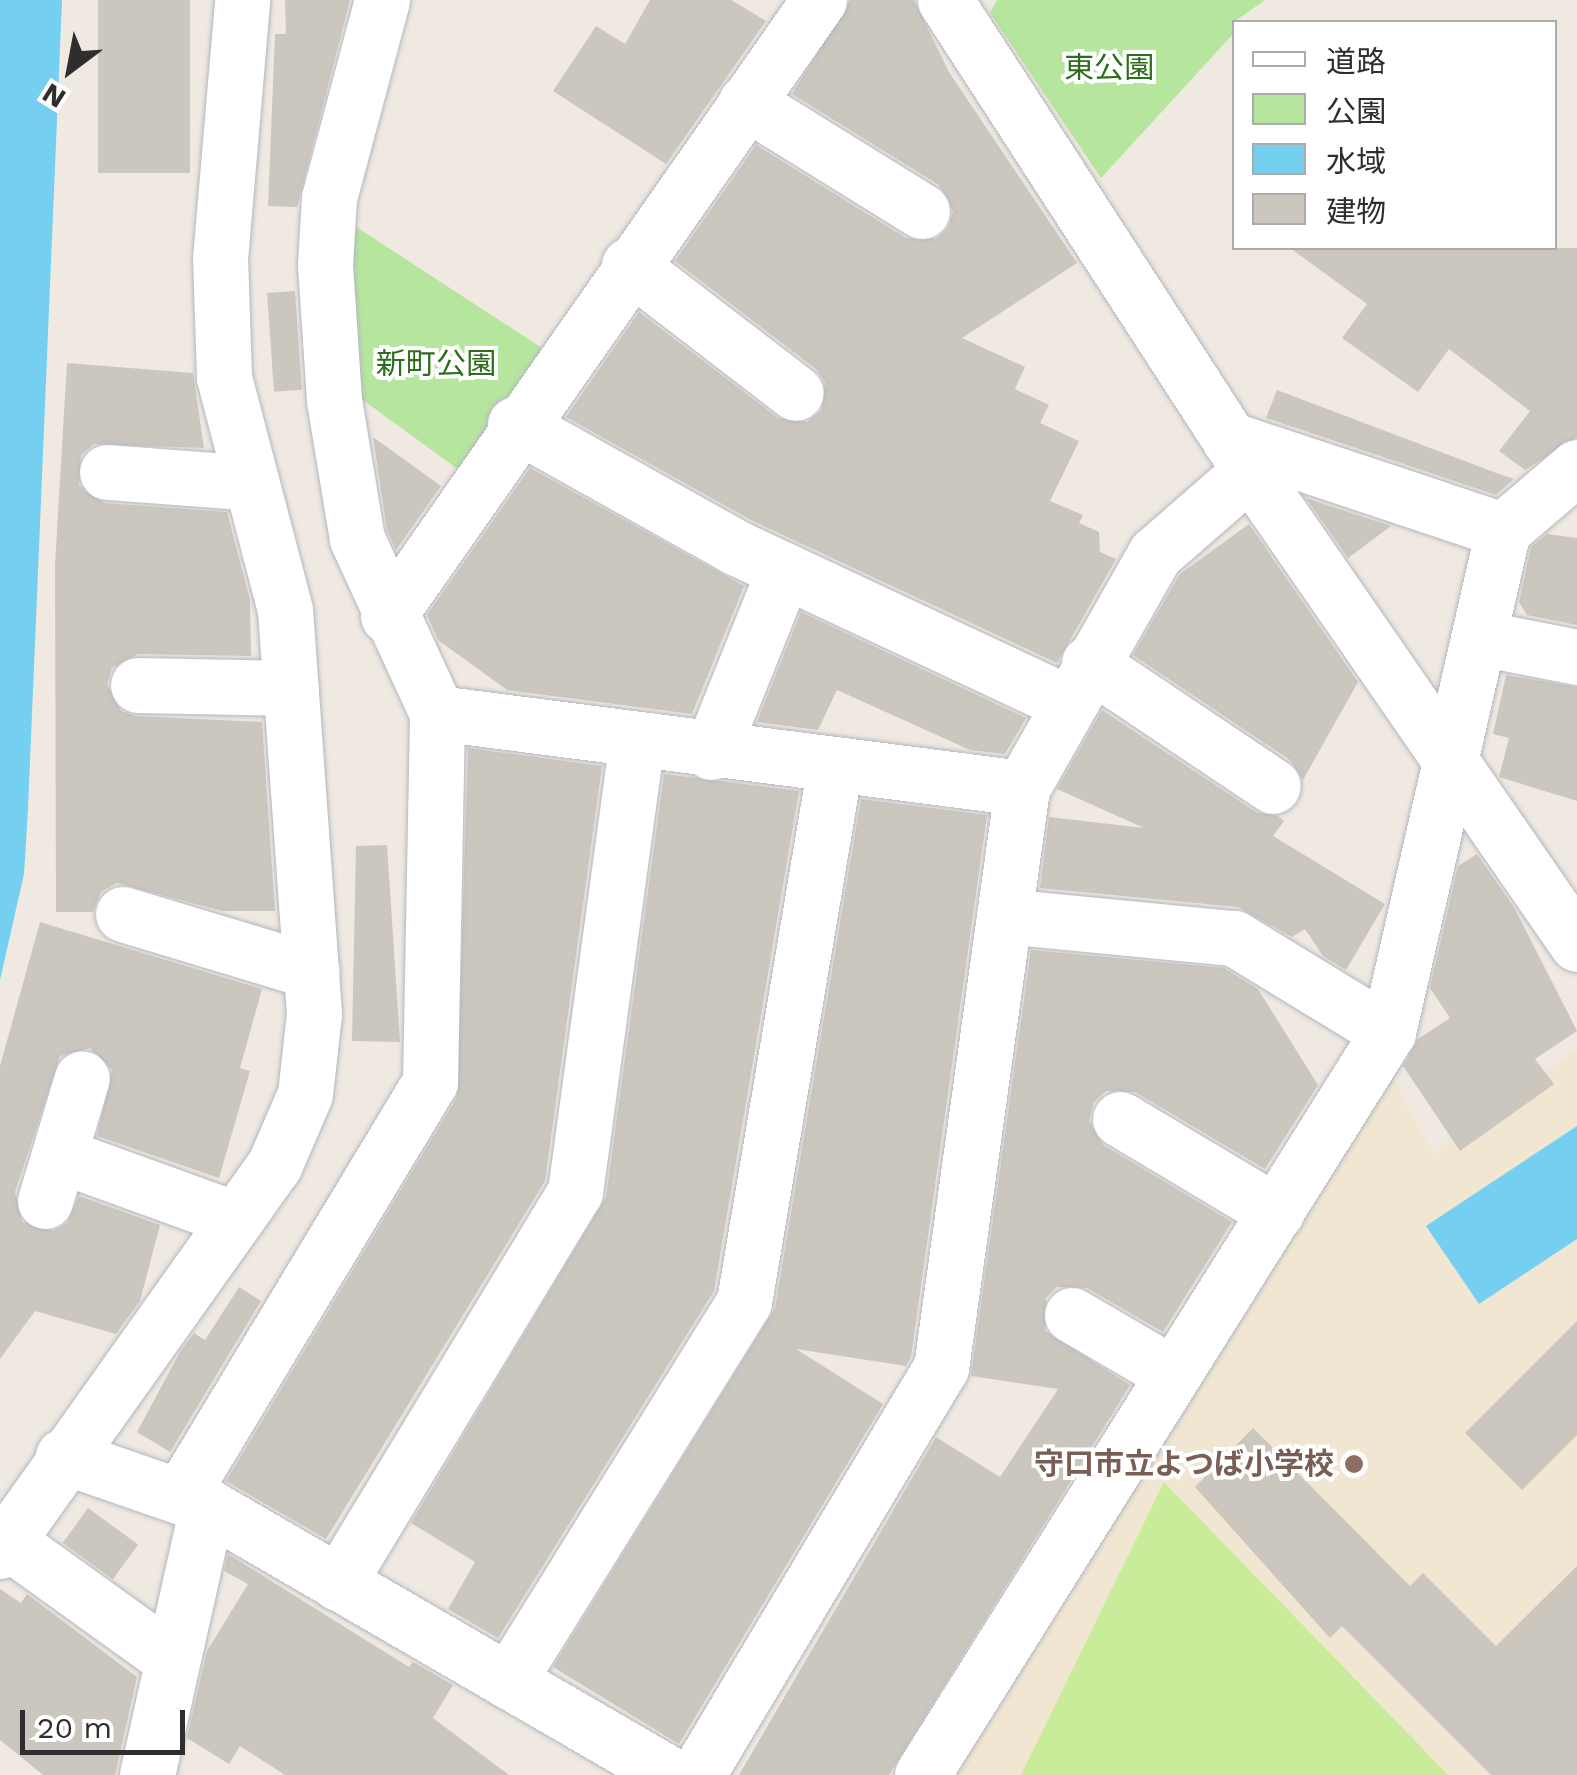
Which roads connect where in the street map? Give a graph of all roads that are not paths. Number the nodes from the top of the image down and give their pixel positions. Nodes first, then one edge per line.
1 (242, 0) edge
2 (382, 0) edge
3 (819, 0) edge
4 (945, 0) edge
5 (746, 102) junction
6 (922, 210) dead end
7 (629, 265) junction
8 (796, 393) dead end
9 (515, 424) junction
10 (1239, 455) junction
11 (1577, 467) edge
12 (107, 472) dead end
13 (252, 483) junction
14 (1502, 530) junction
15 (784, 570) junction
16 (388, 616) junction
17 (1480, 638) junction
18 (1577, 657) edge
19 (1078, 683) junction
20 (138, 684) dead end
21 (291, 688) junction
22 (436, 713) junction
23 (636, 744) junction
24 (712, 752) junction
25 (1454, 763) junction
26 (836, 765) junction
27 (1272, 786) dead end
28 (1022, 788) junction
29 (123, 914) dead end
30 (1004, 916) junction
31 (1577, 944) edge
32 (312, 972) junction
33 (1388, 1032) junction
34 (82, 1078) dead end
35 (1120, 1119) dead end
36 (1276, 1212) junction
37 (236, 1219) junction
38 (1072, 1315) dead end
39 (1174, 1374) junction
40 (63, 1456) junction
41 (194, 1499) junction
42 (5, 1537) edge
43 (338, 1584) junction
44 (170, 1658) junction
45 (508, 1681) junction
46 (147, 1775) edge
47 (671, 1775) edge
48 (697, 1775) edge
49 (922, 1775) edge

1 - 13 street
2 - 16 street
3 - 5 street
4 - 10 street
5 - 6 street
5 - 7 street
7 - 8 street
7 - 9 street
9 - 15 street
9 - 16 street
10 - 14 street
10 - 19 street
10 - 25 street
11 - 14 street
12 - 13 street
13 - 21 street
14 - 17 street
15 - 19 street
15 - 24 street
16 - 22 street
17 - 18 street
17 - 25 street
19 - 27 street
19 - 28 street
20 - 21 street
21 - 32 street
22 - 23 street
22 - 41 street
23 - 24 street
23 - 43 street
24 - 26 street
25 - 31 street
25 - 33 street
26 - 28 street
26 - 45 street
28 - 30 street
29 - 32 street
30 - 33 street
30 - 48 street
32 - 37 street
33 - 36 street
34 - 37 street
35 - 36 street
36 - 39 street
37 - 40 street
38 - 39 street
39 - 49 street
40 - 41 street
40 - 42 street
41 - 43 street
41 - 44 street
42 - 44 street
43 - 45 street
44 - 46 street
45 - 47 street

